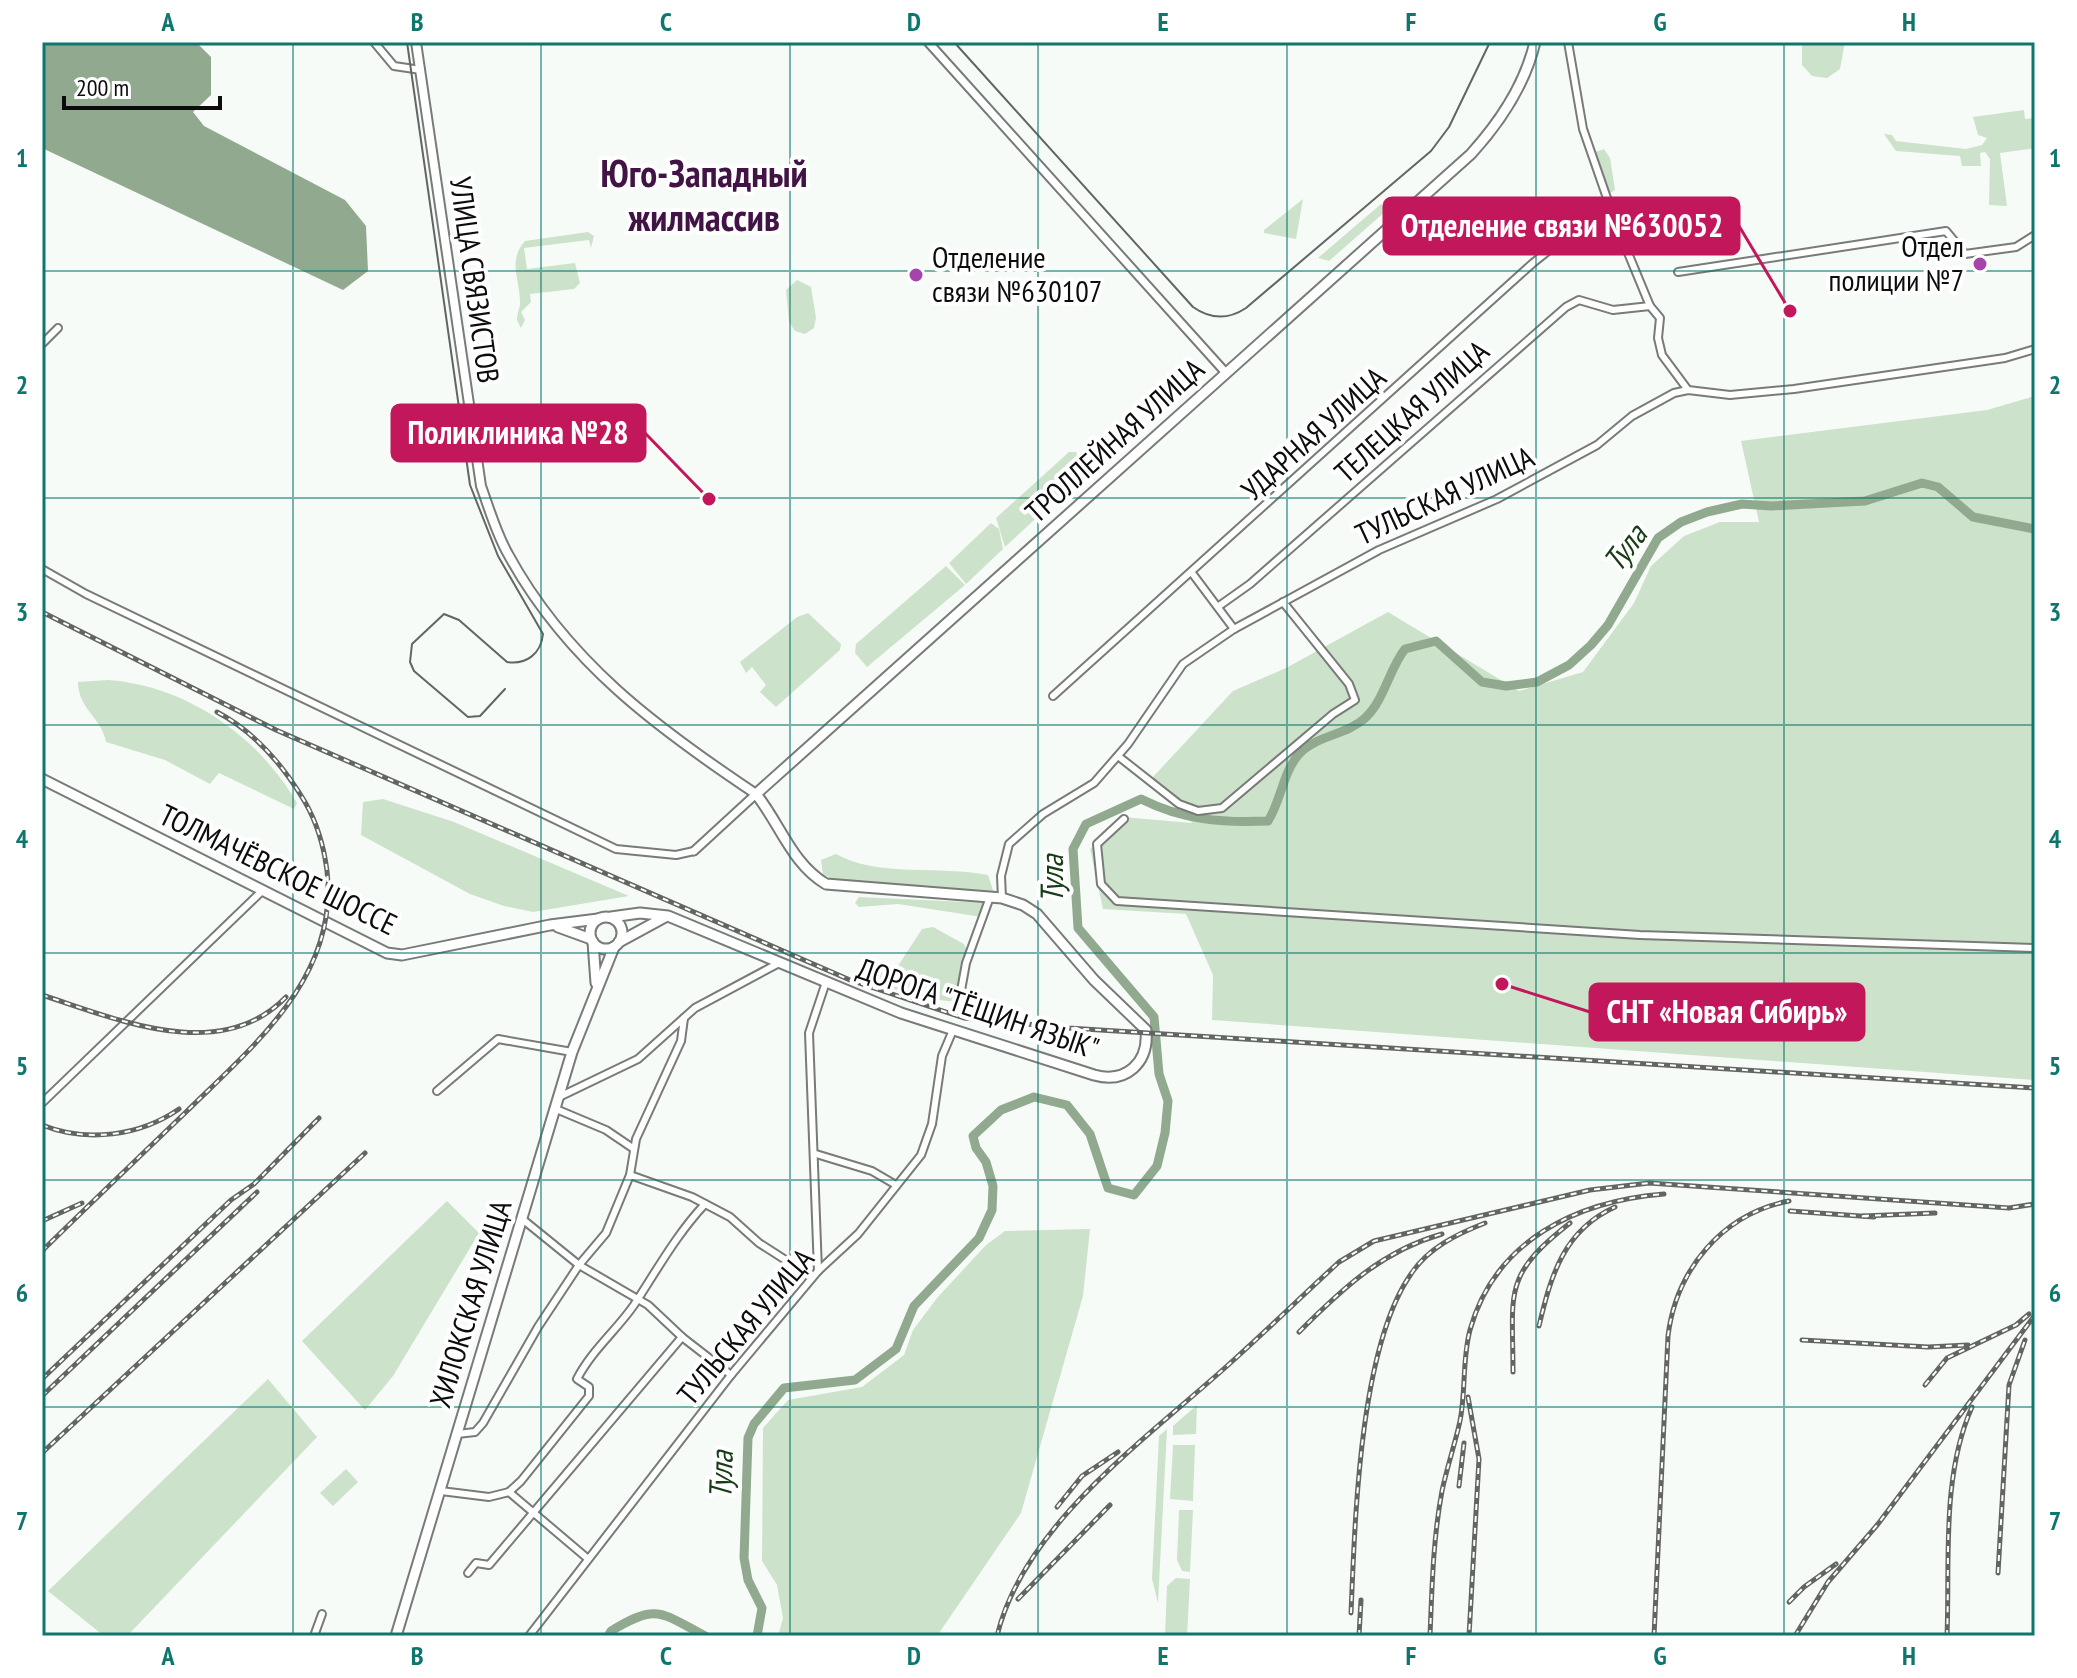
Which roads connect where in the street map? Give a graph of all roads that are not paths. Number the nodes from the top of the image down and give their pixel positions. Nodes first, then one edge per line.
1 (374, 42) edge
2 (416, 42) edge
3 (928, 42) edge
4 (1535, 42) edge
5 (1568, 42) edge
6 (421, 70) junction
7 (1616, 224) junction
8 (2035, 235) edge
9 (1678, 272) dead end
10 (1650, 306) junction
11 (58, 328) dead end
12 (42, 344) edge
13 (2035, 349) edge
14 (1226, 373) junction
15 (1688, 390) junction
16 (42, 569) edge
17 (1192, 573) junction
18 (1283, 602) junction
19 (1219, 606) junction
20 (1234, 629) junction
21 (1053, 696) dead end
22 (1118, 756) junction
23 (42, 779) edge
24 (756, 794) junction
25 (1124, 819) dead end
26 (694, 851) joint
27 (262, 891) junction
28 (990, 897) junction
29 (1002, 898) junction
30 (668, 916) junction
31 (611, 917) junction
32 (598, 919) junction
33 (550, 925) junction
34 (592, 941) junction
35 (617, 945) junction
36 (2035, 948) edge
37 (779, 963) junction
38 (826, 982) junction
39 (596, 987) junction
40 (958, 1007) dead end
41 (684, 1018) junction
42 (953, 1030) junction
43 (572, 1052) junction
44 (437, 1091) dead end
45 (559, 1097) junction
46 (42, 1103) edge
47 (556, 1109) junction
48 (634, 1149) junction
49 (816, 1154) junction
50 (630, 1175) junction
51 (896, 1185) junction
52 (705, 1204) junction
53 (521, 1218) junction
54 (579, 1265) junction
55 (815, 1274) junction
56 (638, 1297) junction
57 (682, 1337) junction
58 (731, 1375) junction
59 (457, 1434) junction
60 (441, 1491) junction
61 (509, 1492) junction
62 (533, 1514) junction
63 (587, 1558) junction
64 (468, 1573) dead end
65 (322, 1614) dead end
66 (314, 1636) edge
67 (396, 1636) edge
68 (529, 1636) edge

1 - 6 street
2 - 6 main road, УЛИЦА СВЯЗИСТОВ
3 - 14 street
4 - 14 main road, ТРОЛЛЕЙНАЯ УЛИЦА
5 - 7 street
6 - 24 main road, УЛИЦА СВЯЗИСТОВ
7 - 10 street
7 - 17 street, УДАРНАЯ УЛИЦА
8 - 9 street
10 - 15 street
10 - 19 street, ТЕЛЕЦКАЯ УЛИЦА
11 - 12 street
13 - 15 street, ТУЛЬСКАЯ УЛИЦА
14 - 24 main road, ТРОЛЛЕЙНАЯ УЛИЦА
15 - 18 street, ТУЛЬСКАЯ УЛИЦА
16 - 26 street
17 - 19 street
17 - 21 street, УДАРНАЯ УЛИЦА
18 - 20 street, ТУЛЬСКАЯ УЛИЦА
18 - 22 street
19 - 20 street
20 - 22 street, ТУЛЬСКАЯ УЛИЦА
22 - 29 street, ТУЛЬСКАЯ УЛИЦА
23 - 27 main road, ТОЛМАЧЁВСКОЕ ШОССЕ
24 - 26 street, ТРОЛЛЕЙНАЯ УЛИЦА
24 - 28 main road, ДОРОГА "ТЁЩИН ЯЗЫК"
25 - 36 street
27 - 33 main road, ТОЛМАЧЁВСКОЕ ШОССЕ
27 - 46 street
28 - 29 main road, ДОРОГА "ТЁЩИН ЯЗЫК"
28 - 40 street
29 - 42 main road, ДОРОГА "ТЁЩИН ЯЗЫК"
30 - 31 main road
30 - 35 main road
30 - 37 main road, ДОРОГА "ТЁЩИН ЯЗЫК"
31 - 32 main road
31 - 35 main road
32 - 33 main road, ТОЛМАЧЁВСКОЕ ШОССЕ
32 - 34 main road
33 - 34 main road
34 - 35 main road
34 - 39 main road
35 - 39 main road, ХИЛОКСКАЯ УЛИЦА
37 - 38 main road, ДОРОГА "ТЁЩИН ЯЗЫК"
37 - 41 street
38 - 42 main road, ДОРОГА "ТЁЩИН ЯЗЫК"
38 - 49 street
39 - 43 main road, ХИЛОКСКАЯ УЛИЦА
41 - 45 street
41 - 48 street
42 - 51 street, ТУЛЬСКАЯ УЛИЦА
43 - 44 street
43 - 45 main road, ХИЛОКСКАЯ УЛИЦА
45 - 47 main road, ХИЛОКСКАЯ УЛИЦА
47 - 48 street
47 - 53 main road, ХИЛОКСКАЯ УЛИЦА
48 - 50 street
49 - 51 street
49 - 55 street
50 - 52 street
50 - 54 street
51 - 55 street, ТУЛЬСКАЯ УЛИЦА
52 - 55 street
52 - 56 street
53 - 54 street
53 - 59 main road, ХИЛОКСКАЯ УЛИЦА
54 - 56 street
54 - 59 street
55 - 58 street, ТУЛЬСКАЯ УЛИЦА
56 - 57 street
56 - 61 street
57 - 58 street
57 - 62 street
58 - 63 street, ТУЛЬСКАЯ УЛИЦА
59 - 60 main road, ХИЛОКСКАЯ УЛИЦА
60 - 61 street
60 - 67 main road, ХИЛОКСКАЯ УЛИЦА
61 - 62 street
62 - 63 street
62 - 64 street
63 - 68 street, ТУЛЬСКАЯ УЛИЦА
65 - 66 street

